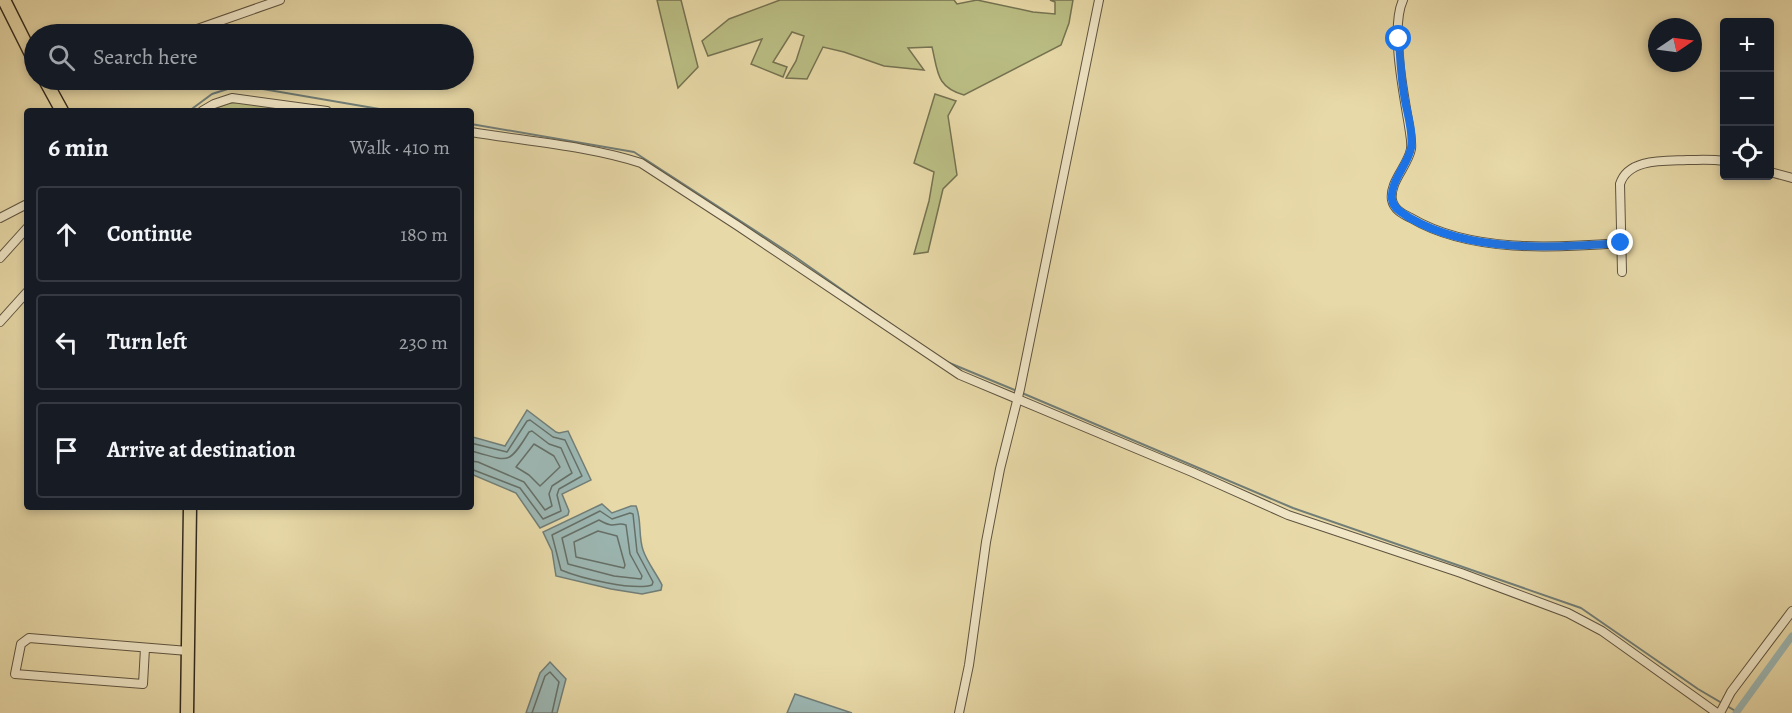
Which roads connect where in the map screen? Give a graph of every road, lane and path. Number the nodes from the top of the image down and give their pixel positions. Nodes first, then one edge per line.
1 (4, 0) edge
2 (280, 0) edge
3 (1099, 0) edge
4 (1403, 0) edge
5 (212, 24) edge
6 (24, 40) edge
7 (53, 90) edge
8 (61, 108) edge
9 (207, 108) edge
10 (305, 108) edge
11 (474, 132) edge
12 (1720, 161) edge
13 (1774, 173) edge
14 (1792, 178) edge
15 (24, 206) edge
16 (0, 218) edge
17 (24, 231) edge
18 (1621, 243) junction
19 (0, 258) edge
20 (1622, 272) dead end
21 (24, 295) edge
22 (0, 322) edge
23 (1019, 395) junction
24 (190, 510) edge
25 (1792, 611) edge
26 (145, 648) junction
27 (188, 651) junction
28 (1720, 710) edge
29 (187, 713) edge
30 (959, 713) edge

1 - 6 main road
2 - 5 street
3 - 23 street
4 - 18 street
7 - 8 main road
9 - 10 street
11 - 23 street
12 - 18 street
13 - 14 street
15 - 16 street
17 - 19 street
18 - 20 street
21 - 22 street
23 - 28 street
23 - 30 street
24 - 27 main road
25 - 28 street
26 - 26 street
26 - 27 street
27 - 29 main road

